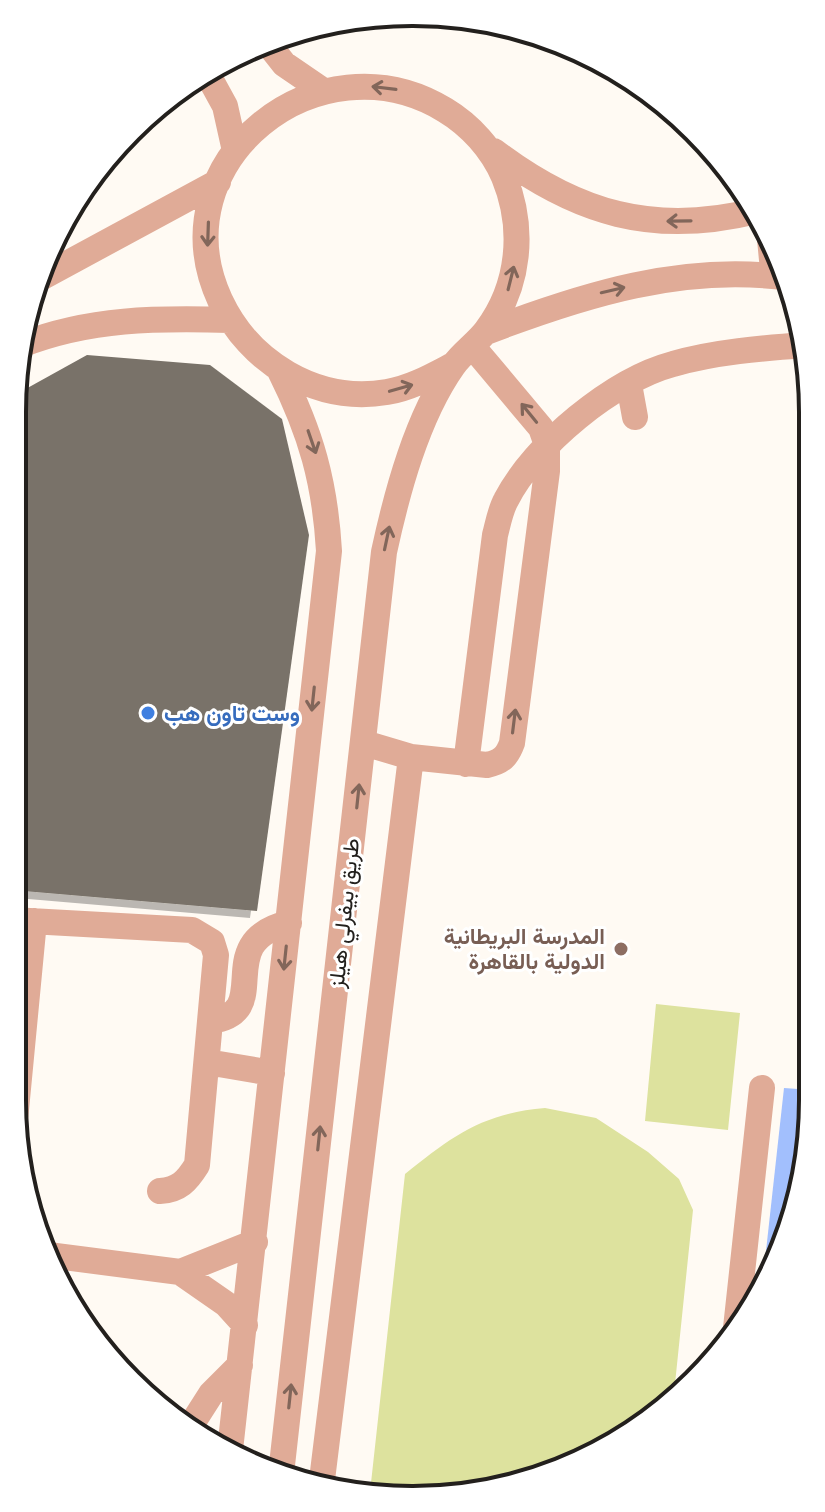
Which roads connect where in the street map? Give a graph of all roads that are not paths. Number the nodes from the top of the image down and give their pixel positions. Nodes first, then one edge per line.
1 (274, 52) edge
2 (212, 82) edge
3 (322, 90) junction
4 (484, 143) junction
5 (235, 151) junction
6 (218, 182) junction
7 (744, 214) edge
8 (53, 271) edge
9 (774, 277) edge
10 (230, 320) junction
11 (32, 341) edge
12 (794, 347) edge
13 (471, 348) junction
14 (280, 371) junction
15 (629, 384) junction
16 (635, 417) dead end
17 (547, 445) junction
18 (364, 743) junction
19 (411, 757) junction
20 (466, 764) junction
21 (26, 921) edge
22 (289, 923) junction
23 (211, 1021) junction
24 (207, 1062) junction
25 (272, 1073) junction
26 (762, 1088) dead end
27 (160, 1191) dead end
28 (255, 1242) junction
29 (60, 1256) edge
30 (180, 1272) junction
31 (738, 1307) edge
32 (245, 1325) junction
33 (240, 1365) junction
34 (195, 1419) edge
35 (231, 1440) edge
36 (283, 1463) edge
37 (323, 1476) edge

1 - 3 street
2 - 5 street
4 -> 3 street
3 - 5 street
7 -> 4 street
13 -> 4 street, طريق بيفرلي هيلز
5 - 6 street
6 - 8 street
6 -> 10 street
13 -> 9 street
10 - 11 street
10 - 14 street
12 - 15 street
14 -> 13 street
17 -> 13 street
18 -> 13 street, طريق بيفرلي هيلز
14 -> 22 street
15 - 16 street
15 - 17 street
17 - 20 street
20 -> 17 street
18 - 19 street
36 -> 18 street, طريق بيفرلي هيلز
19 - 20 street
19 - 37 street
21 - 23 street
22 - 23 street
22 -> 25 street
23 - 24 street
24 - 25 street
24 - 27 street
25 - 28 street
26 - 31 street
28 - 30 street
28 - 32 street
29 - 30 street
30 - 32 street
32 - 33 street
33 - 34 street
33 - 35 street

